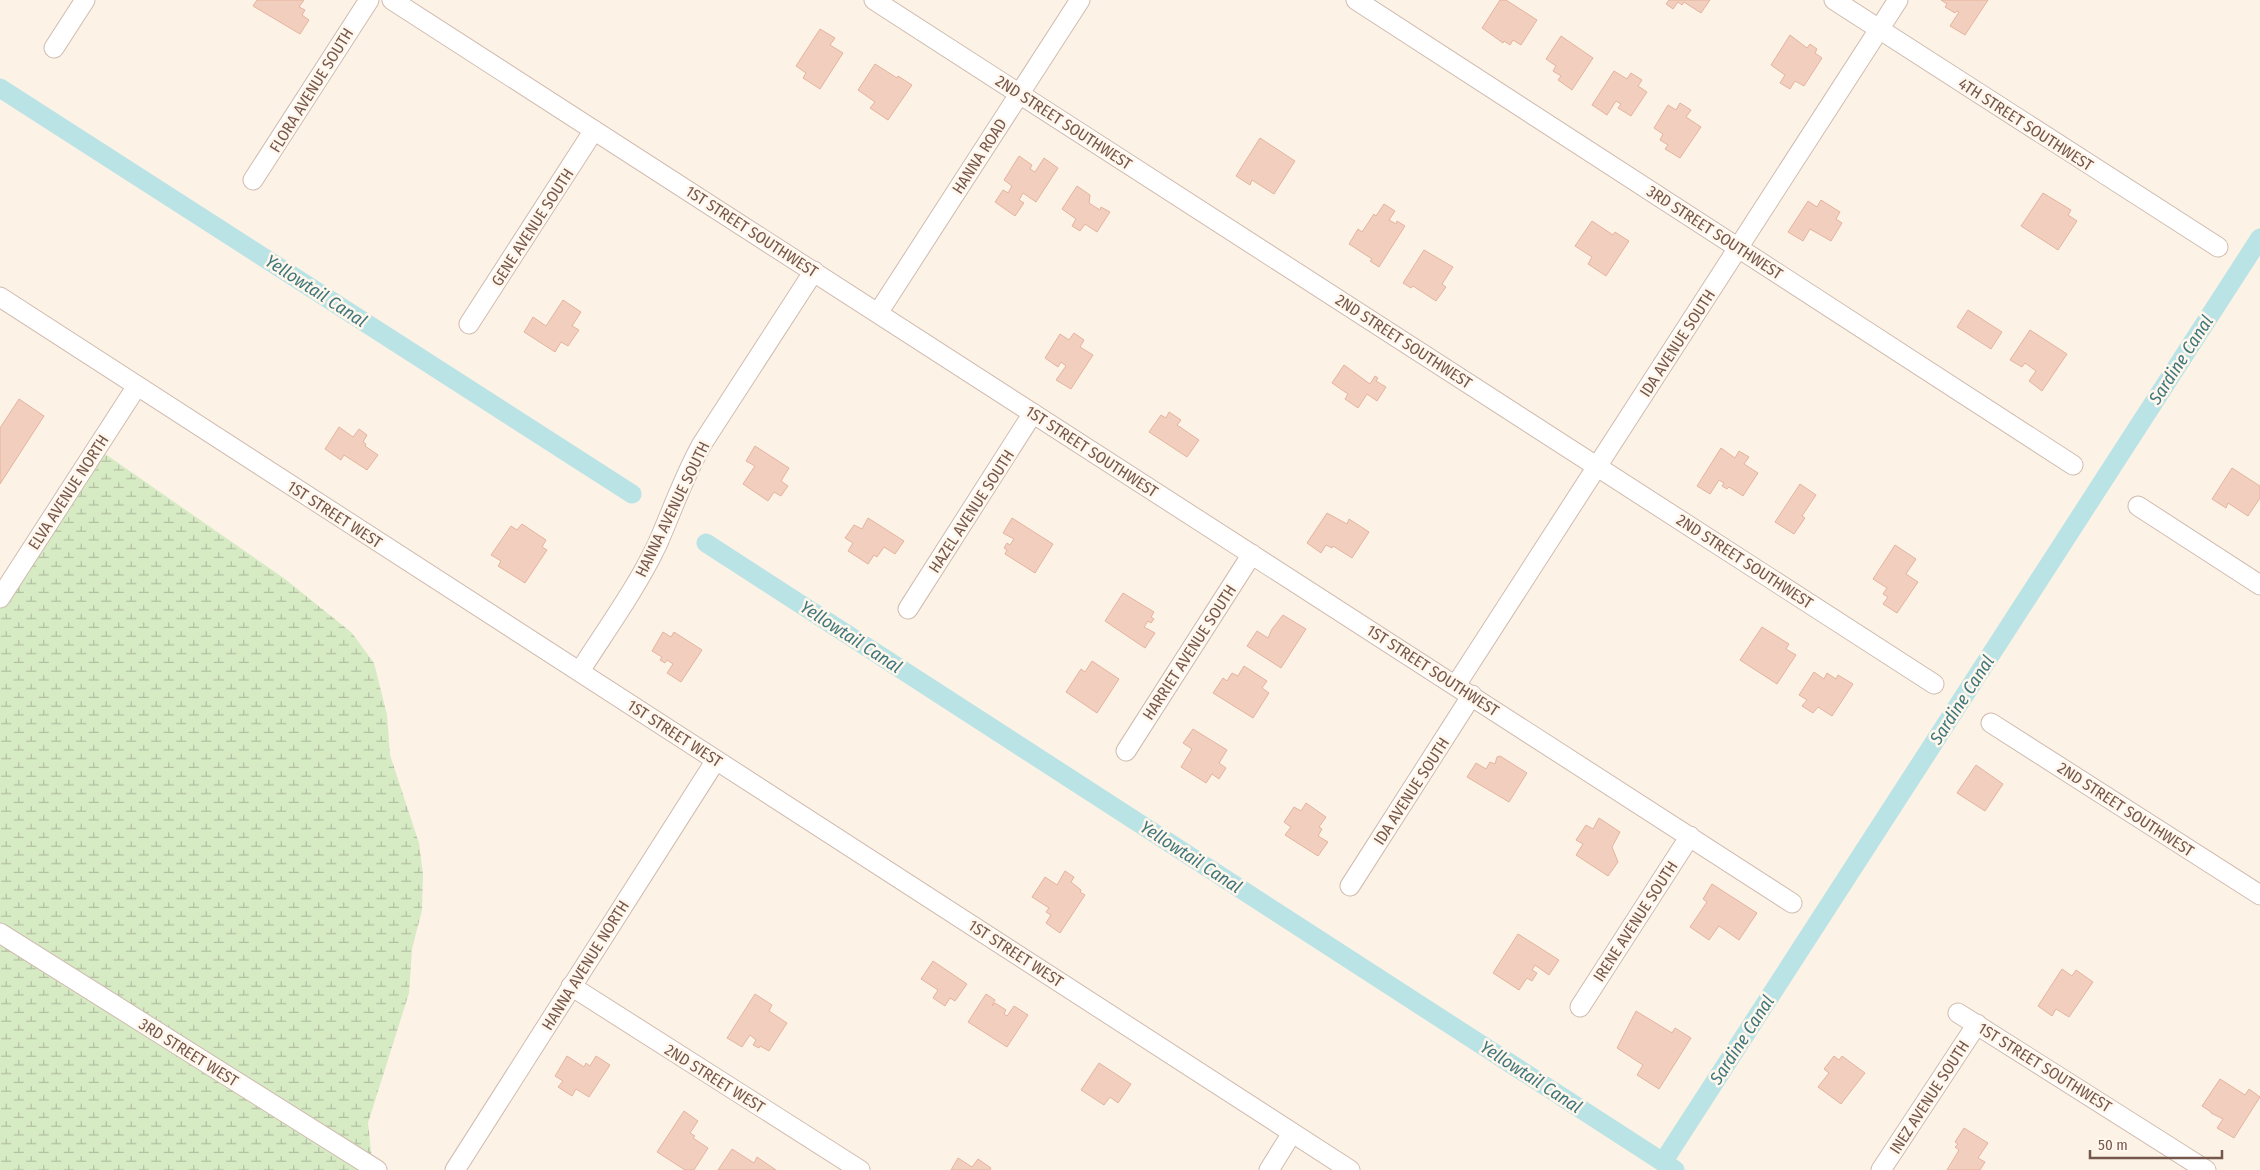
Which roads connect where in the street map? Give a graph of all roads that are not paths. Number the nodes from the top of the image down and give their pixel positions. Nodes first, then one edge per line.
1 (85, 0) edge
2 (369, 0) edge
3 (392, 0) edge
4 (874, 0) edge
5 (1080, 0) edge
6 (1356, 0) edge
7 (1834, 0) edge
8 (1898, 0) edge
9 (1879, 29) junction
10 (54, 48) dead end
11 (1020, 94) junction
12 (594, 130) junction
13 (253, 180) dead end
14 (1739, 246) junction
15 (2218, 247) dead end
16 (814, 272) junction
17 (0, 297) edge
18 (878, 313) junction
19 (470, 324) dead end
20 (137, 386) junction
21 (1033, 413) junction
22 (2074, 465) dead end
23 (1598, 466) junction
24 (2138, 506) dead end
25 (1252, 554) junction
26 (2260, 585) edge
27 (0, 598) edge
28 (908, 609) dead end
29 (580, 672) junction
30 (1934, 684) dead end
31 (1456, 685) junction
32 (1472, 696) junction
33 (1991, 723) dead end
34 (1126, 751) dead end
35 (716, 760) junction
36 (1690, 836) junction
37 (1350, 886) dead end
38 (2260, 895) edge
39 (1792, 903) dead end
40 (0, 933) edge
41 (571, 986) junction
42 (1580, 1007) dead end
43 (1958, 1013) dead end
44 (1977, 1024) junction
45 (1292, 1133) junction
46 (2198, 1168) edge
47 (377, 1170) edge
48 (455, 1170) edge
49 (860, 1170) edge
50 (1269, 1170) edge
51 (1350, 1170) edge
52 (1881, 1170) edge

1 - 10 street
2 - 13 street, FLORA AVENUE SOUTH
3 - 12 street, 1ST STREET SOUTHWEST
4 - 11 street, 2ND STREET SOUTHWEST
5 - 11 street, HANNA ROAD
6 - 14 street, 3RD STREET SOUTHWEST
7 - 9 street, 4TH STREET SOUTHWEST
8 - 9 street, IDA AVENUE SOUTH
9 - 14 street, IDA AVENUE SOUTH
9 - 15 street, 4TH STREET SOUTHWEST
11 - 18 street, HANNA ROAD
11 - 23 street, 2ND STREET SOUTHWEST
12 - 16 street, 1ST STREET SOUTHWEST
12 - 19 street, GENE AVENUE SOUTH
14 - 22 street, 3RD STREET SOUTHWEST
14 - 23 street, IDA AVENUE SOUTH
16 - 18 street, 1ST STREET SOUTHWEST
16 - 29 street, HANNA AVENUE SOUTH
17 - 20 street, 1ST STREET WEST
18 - 21 street, 1ST STREET SOUTHWEST
20 - 27 street, ELVA AVENUE NORTH
20 - 29 street, 1ST STREET WEST
21 - 25 street, 1ST STREET SOUTHWEST
21 - 28 street, HAZEL AVENUE SOUTH
23 - 30 street, 2ND STREET SOUTHWEST
23 - 31 street, IDA AVENUE SOUTH
24 - 26 street
25 - 31 street, 1ST STREET SOUTHWEST
25 - 34 street, HARRIET AVENUE SOUTH
29 - 35 street, 1ST STREET WEST
31 - 32 street, 1ST STREET SOUTHWEST
32 - 36 street, 1ST STREET SOUTHWEST
32 - 37 street, IDA AVENUE SOUTH
33 - 38 street, 2ND STREET SOUTHWEST
35 - 41 street, HANNA AVENUE NORTH
35 - 45 street, 1ST STREET WEST
36 - 39 street, 1ST STREET SOUTHWEST
36 - 42 street, IRENE AVENUE SOUTH
40 - 47 street, 3RD STREET WEST
41 - 48 street, HANNA AVENUE NORTH
41 - 49 street, 2ND STREET WEST
43 - 44 street, 1ST STREET SOUTHWEST
44 - 46 street, 1ST STREET SOUTHWEST
44 - 52 street, INEZ AVENUE SOUTH
45 - 50 street
45 - 51 street, 1ST STREET WEST

